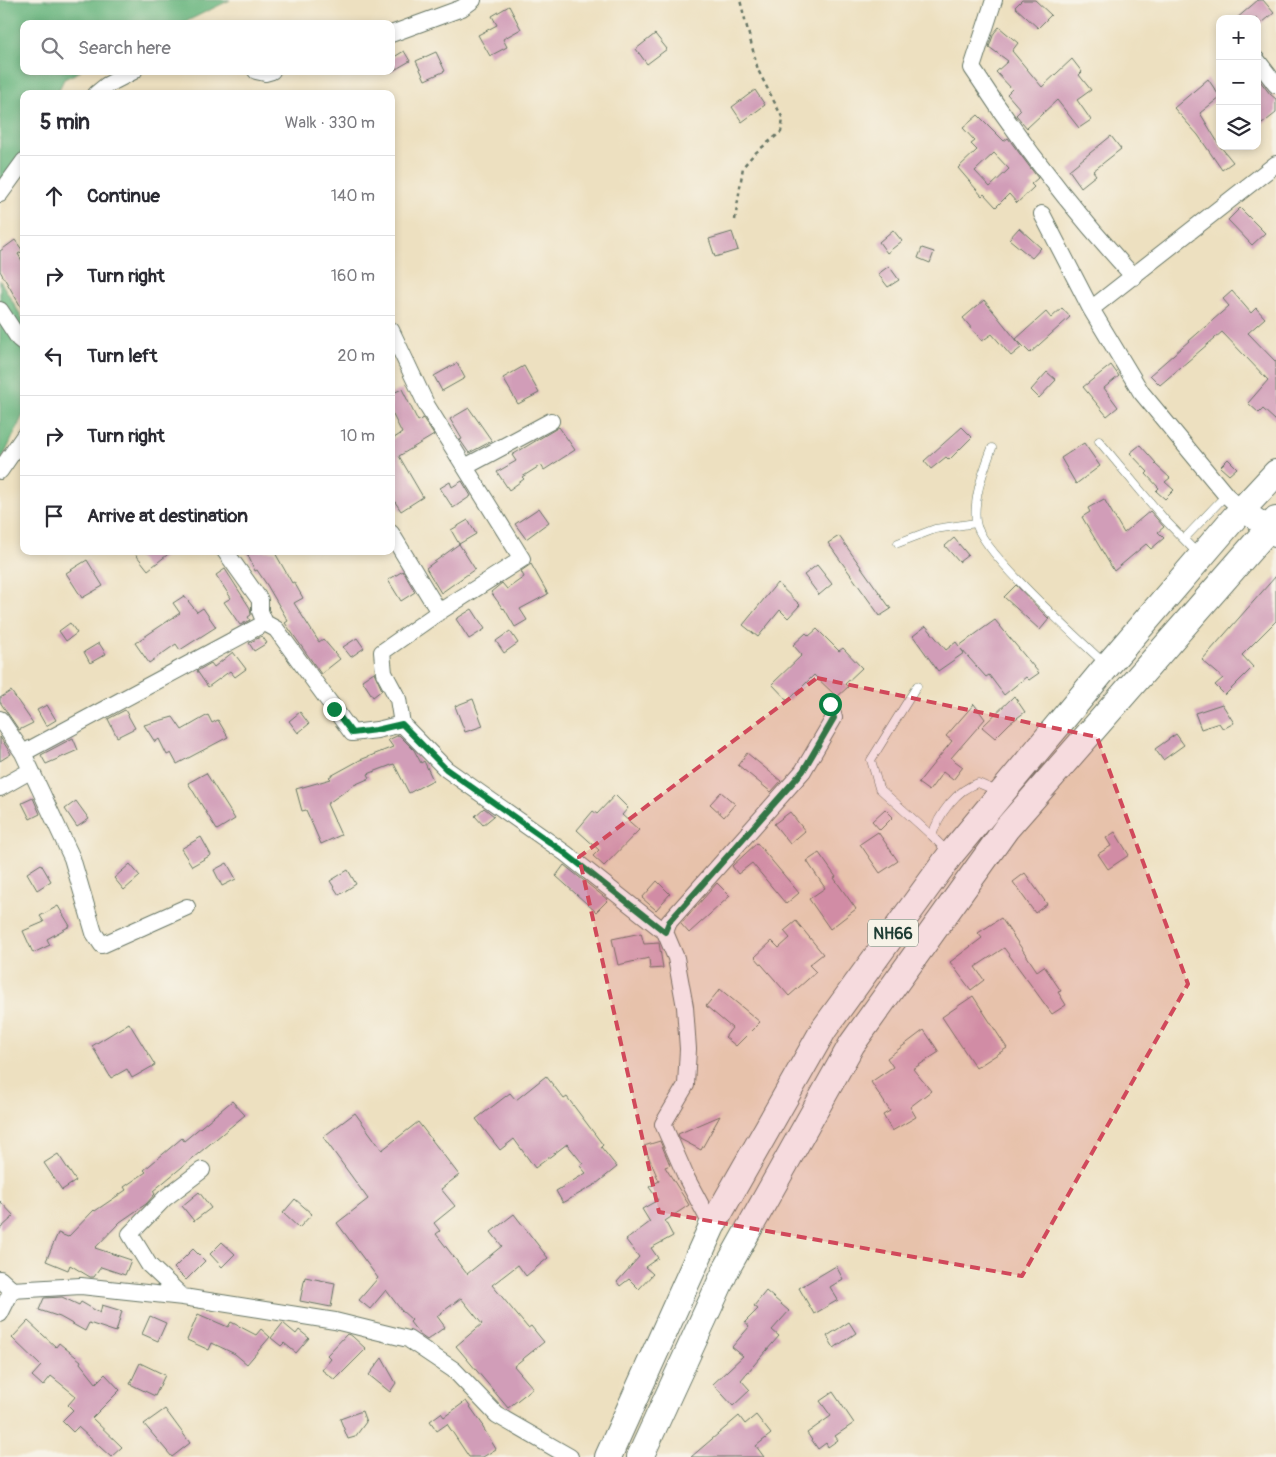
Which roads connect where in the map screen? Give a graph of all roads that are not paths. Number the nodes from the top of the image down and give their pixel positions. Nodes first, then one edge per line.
1 (473, 0) edge
2 (994, 0) edge
3 (395, 33) edge
4 (1261, 65) edge
5 (126, 75) edge
6 (1276, 85) edge
7 (101, 90) edge
8 (1276, 164) edge
9 (20, 166) edge
10 (0, 194) edge
11 (1042, 214) dead end
12 (1134, 277) junction
13 (1091, 309) junction
14 (0, 310) edge
15 (395, 338) edge
16 (20, 340) edge
17 (550, 421) dead end
18 (1099, 441) dead end
19 (20, 442) edge
20 (992, 448) dead end
21 (465, 467) junction
22 (0, 471) edge
23 (1276, 474) edge
24 (1234, 503) junction
25 (976, 523) junction
26 (1274, 528) edge
27 (395, 540) edge
28 (898, 543) dead end
29 (1192, 548) junction
30 (229, 555) edge
31 (439, 612) junction
32 (265, 623) junction
33 (1107, 666) junction
34 (917, 686) dead end
35 (830, 704) dead end
36 (0, 720) edge
37 (402, 724) junction
38 (23, 753) junction
39 (30, 771) junction
40 (0, 788) edge
41 (941, 845) junction
42 (187, 907) dead end
43 (665, 932) junction
44 (202, 1170) dead end
45 (712, 1226) junction
46 (6, 1285) edge
47 (184, 1297) junction
48 (0, 1314) edge
49 (570, 1457) edge
50 (608, 1457) edge
51 (640, 1457) edge

1 - 3 street
2 - 12 street
4 - 6 street
5 - 7 street
8 - 12 street
9 - 10 street
11 - 13 street
12 - 13 street
13 - 24 street
14 - 16 street
15 - 21 street
17 - 21 street
18 - 29 lane
19 - 22 street
20 - 25 lane
21 - 31 street
23 - 24 highway, NH66
24 - 26 main road
24 - 29 highway, NH66
25 - 28 lane
25 - 33 lane
26 - 51 highway, NH66
27 - 31 street
29 - 33 highway, NH66
30 - 32 street
31 - 37 street
32 - 37 street
32 - 38 street
33 - 41 highway, NH66
34 - 41 lane
35 - 43 street
36 - 38 street
37 - 43 street
38 - 39 street
39 - 40 street
39 - 42 street
41 - 45 highway, NH66
43 - 45 street
44 - 47 street
45 - 50 highway, NH66
46 - 47 street
46 - 48 street
47 - 49 street

